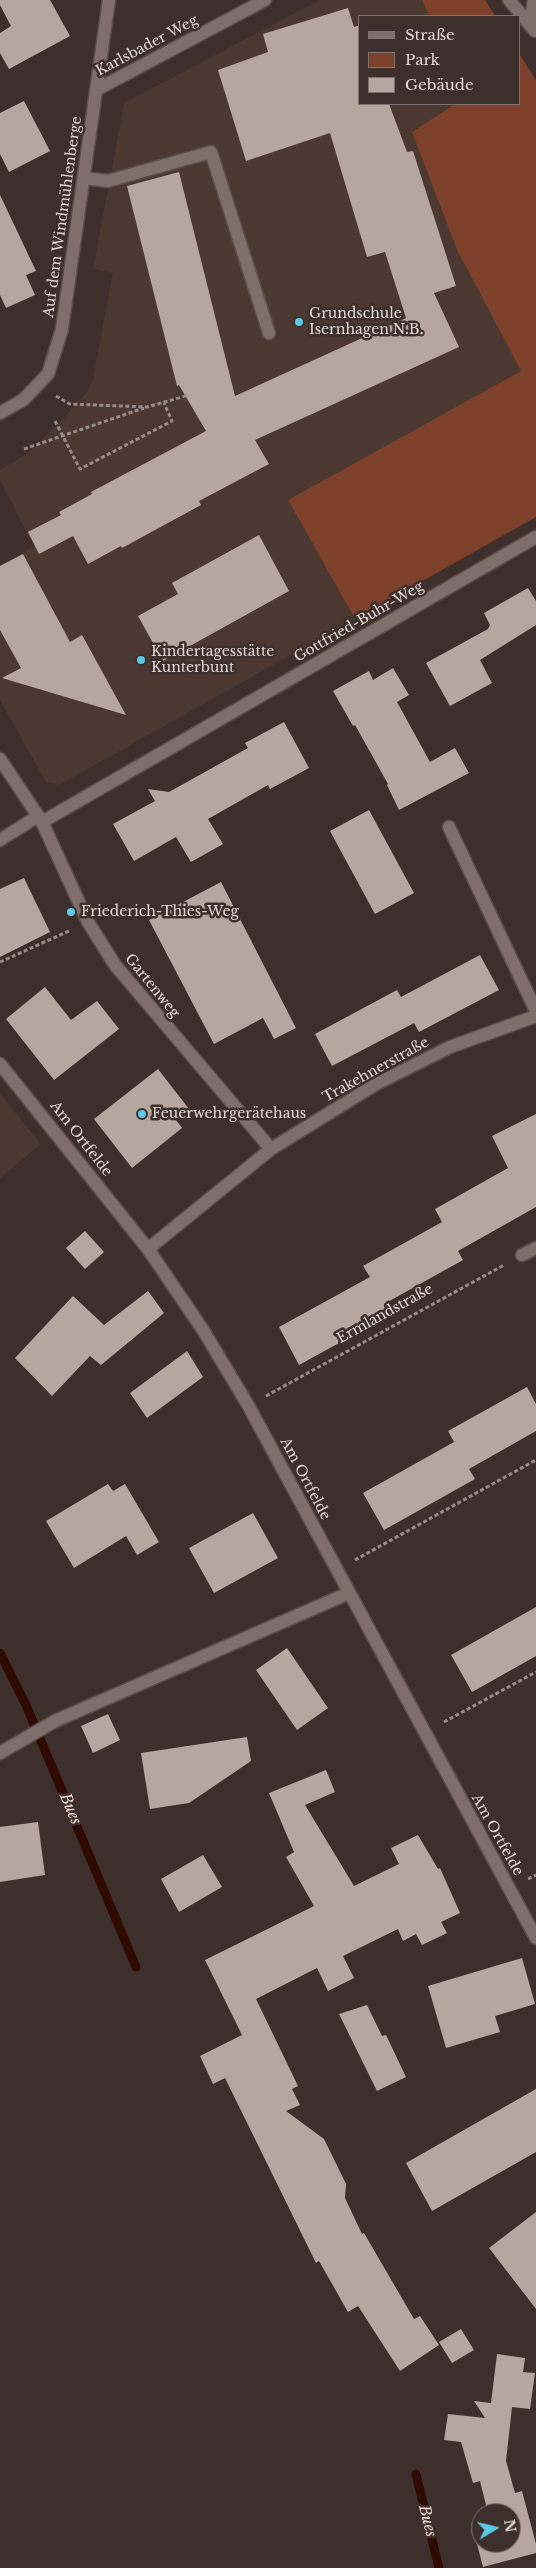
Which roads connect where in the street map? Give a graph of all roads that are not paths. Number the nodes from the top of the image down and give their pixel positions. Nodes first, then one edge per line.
1 (109, 0) edge
2 (266, 0) edge
3 (509, 0) edge
4 (534, 0) edge
5 (521, 15) edge
6 (521, 15) edge
7 (535, 33) edge
8 (96, 90) junction
9 (84, 178) junction
10 (269, 333) dead end
11 (0, 413) edge
12 (536, 537) edge
13 (0, 759) edge
14 (40, 819) junction
15 (449, 827) dead end
16 (0, 840) edge
17 (536, 1011) edge
18 (536, 1016) edge
19 (0, 1064) edge
20 (271, 1149) junction
21 (536, 1248) edge
22 (148, 1249) junction
23 (522, 1256) road end
24 (349, 1592) junction
25 (0, 1753) edge
26 (536, 1938) edge

1 - 8 street, Auf dem Windmühlenberge
2 - 8 street, Karlsbader Weg
3 - 5 street
4 - 7 street
6 - 7 street
8 - 9 street, Auf dem Windmühlenberge
9 - 10 street
9 - 11 street, Auf dem Windmühlenberge
12 - 14 street, Gottfried-Buhr-Weg
13 - 14 street, Gartenweg
14 - 16 street, Gottfried-Buhr-Weg
14 - 20 street, Gartenweg
15 - 17 street
18 - 20 street, Trakehnerstraße
19 - 22 street, Am Ortfelde
20 - 22 street, Trakehnerstraße
21 - 23 street
22 - 24 street, Am Ortfelde
24 - 25 street
24 - 26 street, Am Ortfelde

